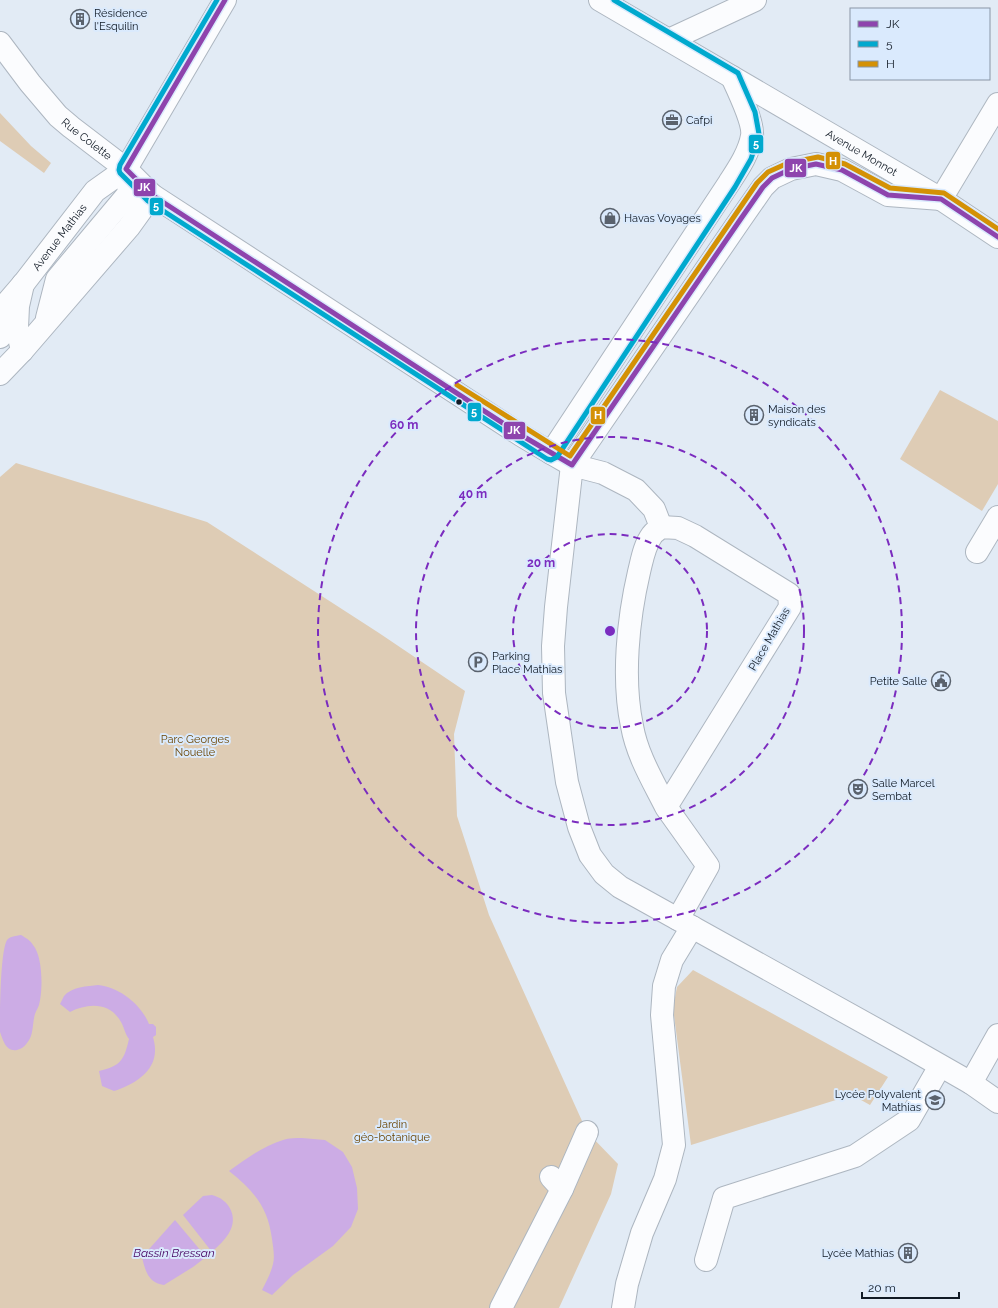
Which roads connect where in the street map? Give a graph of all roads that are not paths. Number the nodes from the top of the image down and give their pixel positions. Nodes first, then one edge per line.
1 (225, 0) edge
2 (600, 0) edge
3 (755, 0) edge
4 (669, 40) junction
5 (0, 43) edge
6 (732, 77) junction
7 (998, 104) edge
8 (126, 169) junction
9 (152, 195) junction
10 (941, 200) junction
11 (998, 237) edge
12 (24, 283) junction
13 (3, 303) edge
14 (45, 324) junction
15 (0, 337) edge
16 (22, 351) junction
17 (0, 374) edge
18 (551, 453) junction
19 (572, 464) junction
20 (998, 517) edge
21 (661, 527) junction
22 (977, 552) dead end
23 (666, 806) junction
24 (685, 923) junction
25 (998, 1035) edge
26 (940, 1066) junction
27 (971, 1083) junction
28 (998, 1102) edge
29 (587, 1132) dead end
30 (706, 1260) dead end
31 (500, 1308) edge
32 (623, 1308) edge

1 - 8 main road, Avenue Mathias
2 - 4 main road, Avenue Monnot
3 - 4 main road
4 - 6 main road, Avenue Monnot
5 - 8 main road, Rue Colette
6 - 10 main road, Avenue Monnot
6 - 18 main road
7 - 10 main road
8 - 9 main road, Rue Colette
8 - 12 main road, Avenue Mathias
8 - 14 main road
9 - 14 main road
9 - 18 main road, Rue Colette
10 - 11 main road, Avenue Monnot
10 - 19 main road
12 - 13 main road, Avenue Mathias
12 - 16 main road
13 - 15 main road
14 - 16 main road
16 - 17 main road
18 - 19 main road, Rue Colette
19 - 21 main road
19 - 24 main road
20 - 22 main road
21 - 23 main road
21 - 23 main road, Place Mathias
23 - 24 main road
24 - 26 main road
24 - 32 main road
25 - 27 main road
26 - 27 main road
26 - 30 main road
27 - 28 main road
29 - 31 main road

